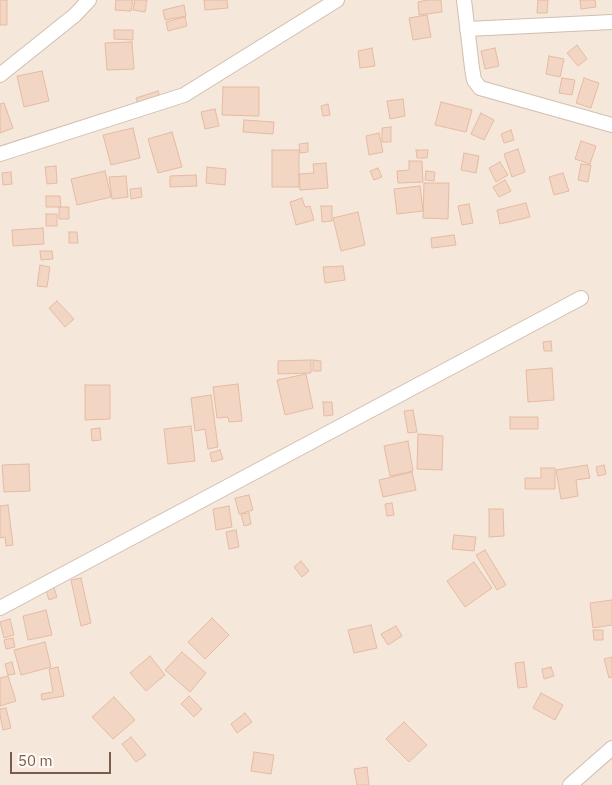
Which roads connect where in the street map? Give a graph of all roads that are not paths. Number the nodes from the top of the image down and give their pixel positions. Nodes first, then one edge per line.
1 (89, 0) edge
2 (337, 0) edge
3 (464, 0) edge
4 (612, 22) edge
5 (467, 29) junction
6 (0, 75) edge
7 (612, 125) edge
8 (0, 154) edge
9 (581, 298) dead end
10 (0, 608) edge
11 (612, 748) edge
12 (570, 785) edge

1 - 6 street
2 - 8 street
3 - 5 street
4 - 5 street
5 - 7 street
9 - 10 street
11 - 12 street

